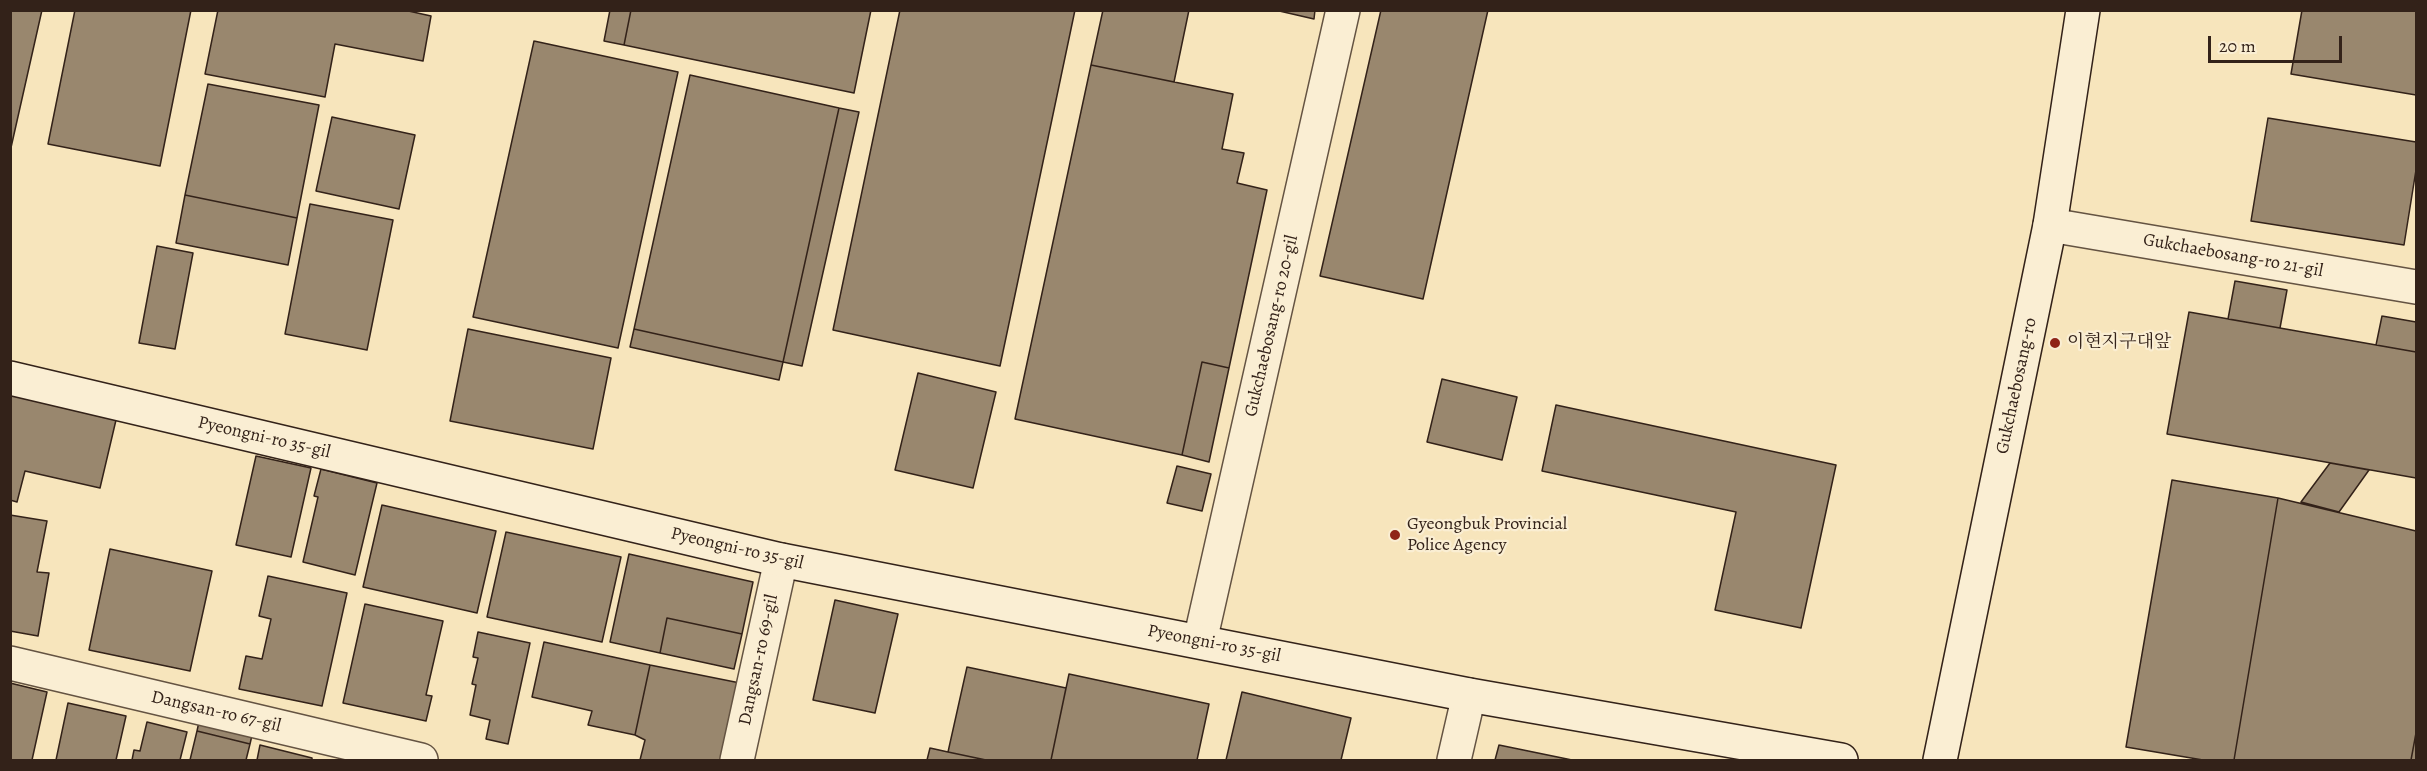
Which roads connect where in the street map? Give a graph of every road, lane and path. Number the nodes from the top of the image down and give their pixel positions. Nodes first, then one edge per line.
1 (1343, 10) edge
2 (2083, 10) edge
3 (2050, 225) junction
4 (2416, 287) edge
5 (10, 378) edge
6 (781, 560) junction
7 (1200, 640) junction
8 (10, 663) edge
9 (1469, 695) junction
10 (421, 760) edge
11 (737, 760) edge
12 (1454, 760) edge
13 (1841, 760) edge
14 (1940, 760) edge

1 - 7 street, Gukchaebosang-ro 20-gil
2 - 3 street, Gukchaebosang-ro
3 - 4 street, Gukchaebosang-ro 21-gil
3 - 14 street, Gukchaebosang-ro
5 - 6 street, Pyeongni-ro 35-gil
6 - 7 street, Pyeongni-ro 35-gil
6 - 11 street, Dangsan-ro 69-gil
7 - 9 street, Pyeongni-ro 35-gil
8 - 10 street, Dangsan-ro 67-gil
9 - 12 street
9 - 13 street, Pyeongni-ro 35-gil

